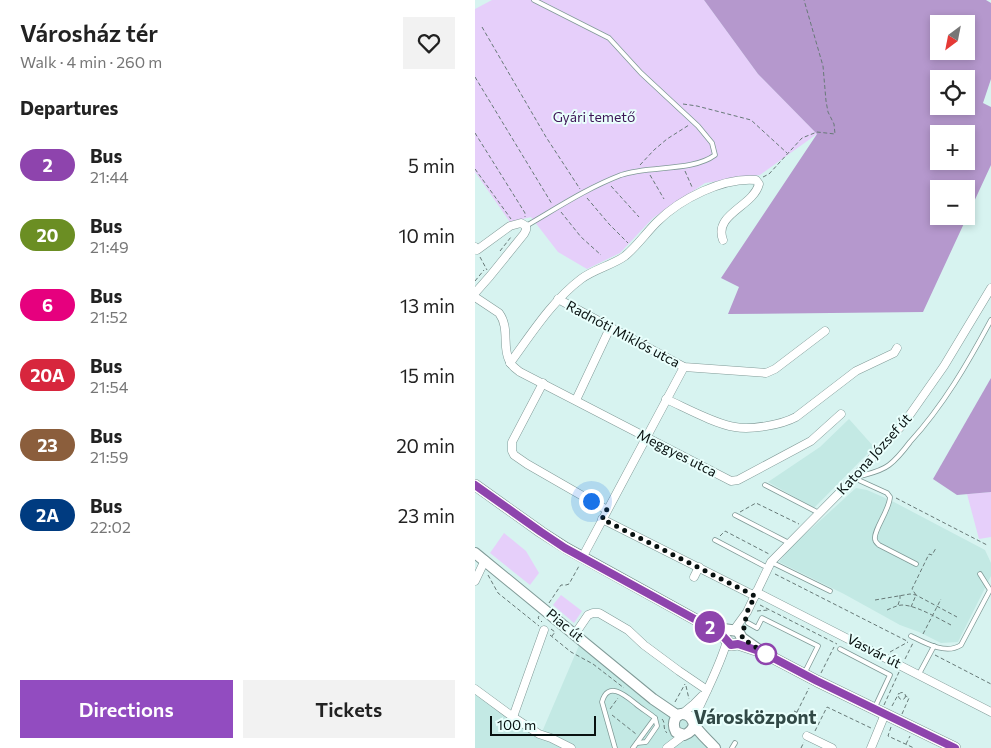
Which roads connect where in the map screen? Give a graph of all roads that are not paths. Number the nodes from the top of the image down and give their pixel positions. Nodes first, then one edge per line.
1 (534, 0) edge
2 (522, 227) junction
3 (723, 240) dead end
4 (476, 249) edge
5 (991, 288) edge
6 (475, 295) edge
7 (558, 299) junction
8 (991, 320) edge
9 (610, 328) junction
10 (825, 331) dead end
11 (897, 348) dead end
12 (510, 363) junction
13 (684, 367) junction
14 (543, 383) junction
15 (667, 399) junction
16 (576, 400) junction
17 (841, 414) dead end
18 (646, 437) junction
19 (854, 478) junction
20 (475, 485) edge
21 (765, 485) dead end
22 (607, 510) junction
23 (819, 513) junction
24 (735, 515) road end
25 (602, 519) junction
26 (715, 540) road end
27 (789, 543) junction
28 (475, 553) edge
29 (582, 560) junction
30 (484, 563) junction
31 (771, 564) junction
32 (915, 564) dead end
33 (699, 567) junction
34 (981, 574) dead end
35 (694, 577) dead end
36 (475, 581) edge
37 (830, 591) dead end
38 (756, 597) junction
39 (748, 622) dead end
40 (544, 630) road end
41 (575, 634) junction
42 (911, 636) dead end
43 (735, 638) junction
44 (934, 646) junction
45 (840, 649) dead end
46 (804, 674) junction
47 (919, 674) junction
48 (475, 689) edge
49 (707, 690) junction
50 (883, 709) junction
51 (991, 712) edge
52 (513, 717) junction
53 (694, 723) junction
54 (678, 726) junction
55 (811, 734) road end
56 (735, 743) dead end
57 (571, 748) edge
58 (615, 748) edge
59 (633, 748) edge
60 (665, 748) edge
61 (714, 748) edge
62 (732, 748) edge
63 (832, 748) edge
64 (871, 748) edge
65 (955, 748) edge

1 - 2 lane
2 - 4 street
2 - 6 street
3 - 7 street
5 - 19 street, Katona József út
6 - 12 street
7 - 9 street, Radnóti Miklós utca
7 - 12 street
8 - 19 lane
9 - 13 street, Radnóti Miklós utca
9 - 16 street
10 - 13 street, Radnóti Miklós utca
11 - 15 street
12 - 14 street, Meggyes utca
13 - 15 street
14 - 16 street, Meggyes utca
14 - 22 street
15 - 18 street
16 - 18 street, Meggyes utca
17 - 18 street, Meggyes utca
18 - 22 street
19 - 23 street, Katona József út
19 - 32 lane
20 - 29 street
21 - 23 lane
22 - 25 street
23 - 27 street, Katona József út
24 - 27 lane
25 - 29 street
25 - 33 street, Vasvár út
26 - 31 lane
27 - 31 street, Katona József út
28 - 30 street, Piac út
29 - 43 street
30 - 36 street
30 - 41 street, Piac út
31 - 37 lane
31 - 38 street, Katona József út
33 - 35 street
33 - 38 street, Vasvár út
34 - 44 lane
38 - 43 street, Katona József út
38 - 47 street, Vasvár út
39 - 46 lane
40 - 52 street
41 - 49 street
41 - 54 street, Piac út
42 - 44 lane
43 - 46 street
43 - 49 street, Katona József út
44 - 47 lane
45 - 50 lane
46 - 50 street
47 - 51 street, Vasvár út
48 - 52 street
49 - 53 street, Katona József út
49 - 54 street
50 - 64 street
50 - 65 street
52 - 57 street
53 - 54 street
53 - 54 street
53 - 61 street
54 - 60 street
54 - 61 street
55 - 63 street
56 - 62 lane
58 - 59 lane

